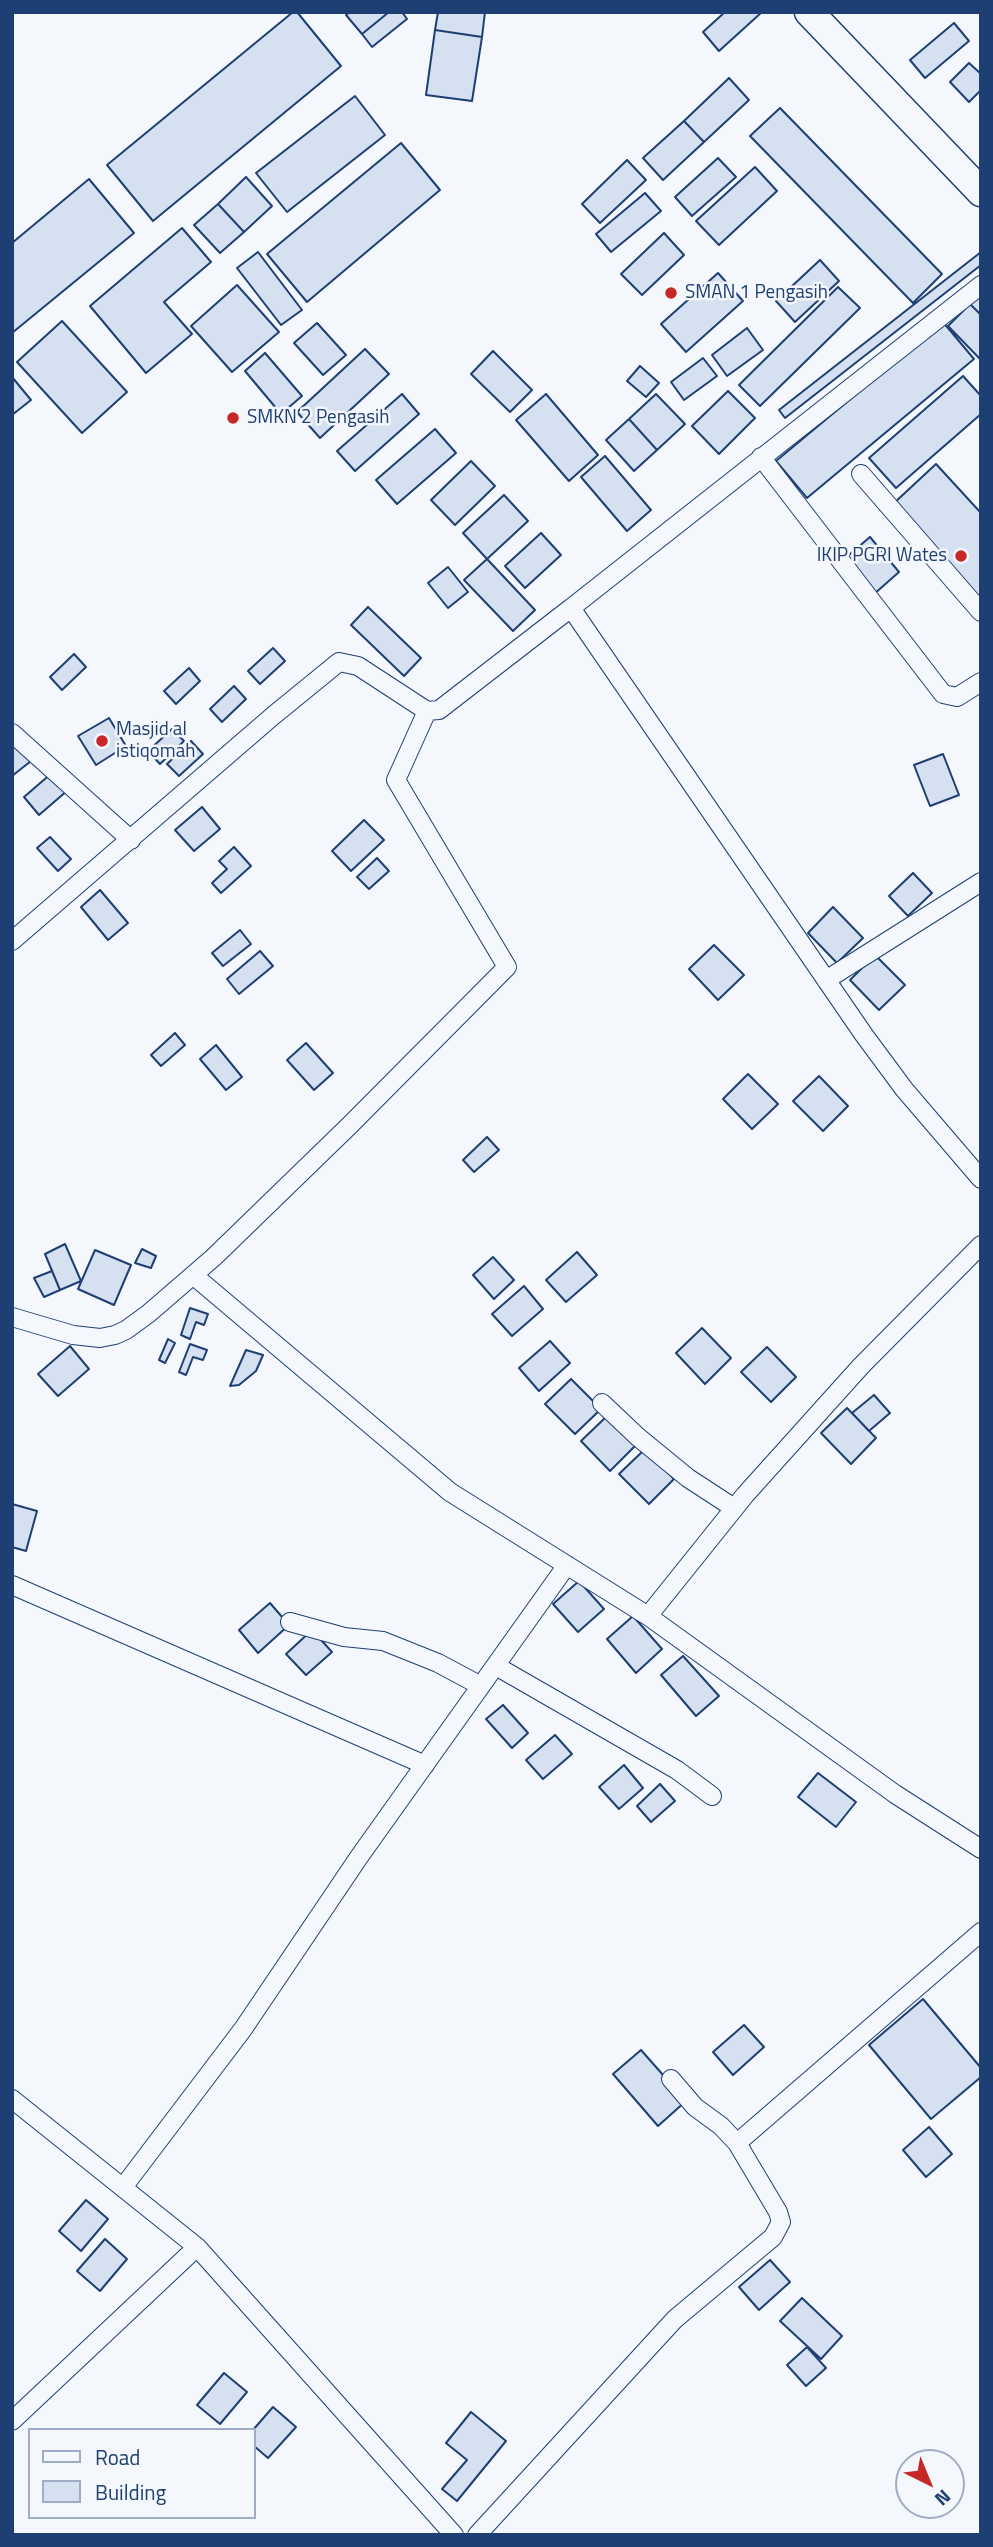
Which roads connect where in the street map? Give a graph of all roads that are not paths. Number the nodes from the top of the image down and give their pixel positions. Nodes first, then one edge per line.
1 (809, 12) edge
2 (981, 192) edge
3 (981, 285) edge
4 (761, 457) junction
5 (862, 474) dead end
6 (570, 608) junction
7 (981, 612) edge
8 (981, 681) edge
9 (427, 711) junction
10 (12, 733) edge
11 (131, 840) junction
12 (981, 883) edge
13 (12, 941) edge
14 (826, 980) junction
15 (981, 1180) edge
16 (981, 1245) edge
17 (193, 1275) junction
18 (13, 1320) edge
19 (602, 1403) dead end
20 (734, 1508) junction
21 (568, 1565) junction
22 (12, 1585) edge
23 (648, 1616) junction
24 (290, 1622) dead end
25 (496, 1666) junction
26 (481, 1686) junction
27 (425, 1765) junction
28 (712, 1796) dead end
29 (981, 1849) edge
30 (981, 1932) edge
31 (671, 2080) dead end
32 (12, 2099) edge
33 (737, 2143) junction
34 (124, 2186) junction
35 (197, 2247) junction
36 (12, 2421) edge
37 (454, 2535) edge
38 (477, 2535) edge

1 - 2 main road
3 - 4 street
4 - 6 street
4 - 8 street
5 - 7 street
6 - 9 street
6 - 14 street
9 - 11 street
9 - 17 street
10 - 11 street
11 - 13 street
12 - 14 street
14 - 15 street
16 - 20 street
17 - 18 street
17 - 21 street
19 - 20 street
20 - 23 street
21 - 23 street
21 - 25 street
22 - 27 street
23 - 29 street
24 - 26 street
25 - 26 street
25 - 28 street
26 - 27 street
27 - 34 street
30 - 33 street
31 - 33 street
32 - 34 street
33 - 38 street
34 - 35 street
35 - 36 street
35 - 37 street

